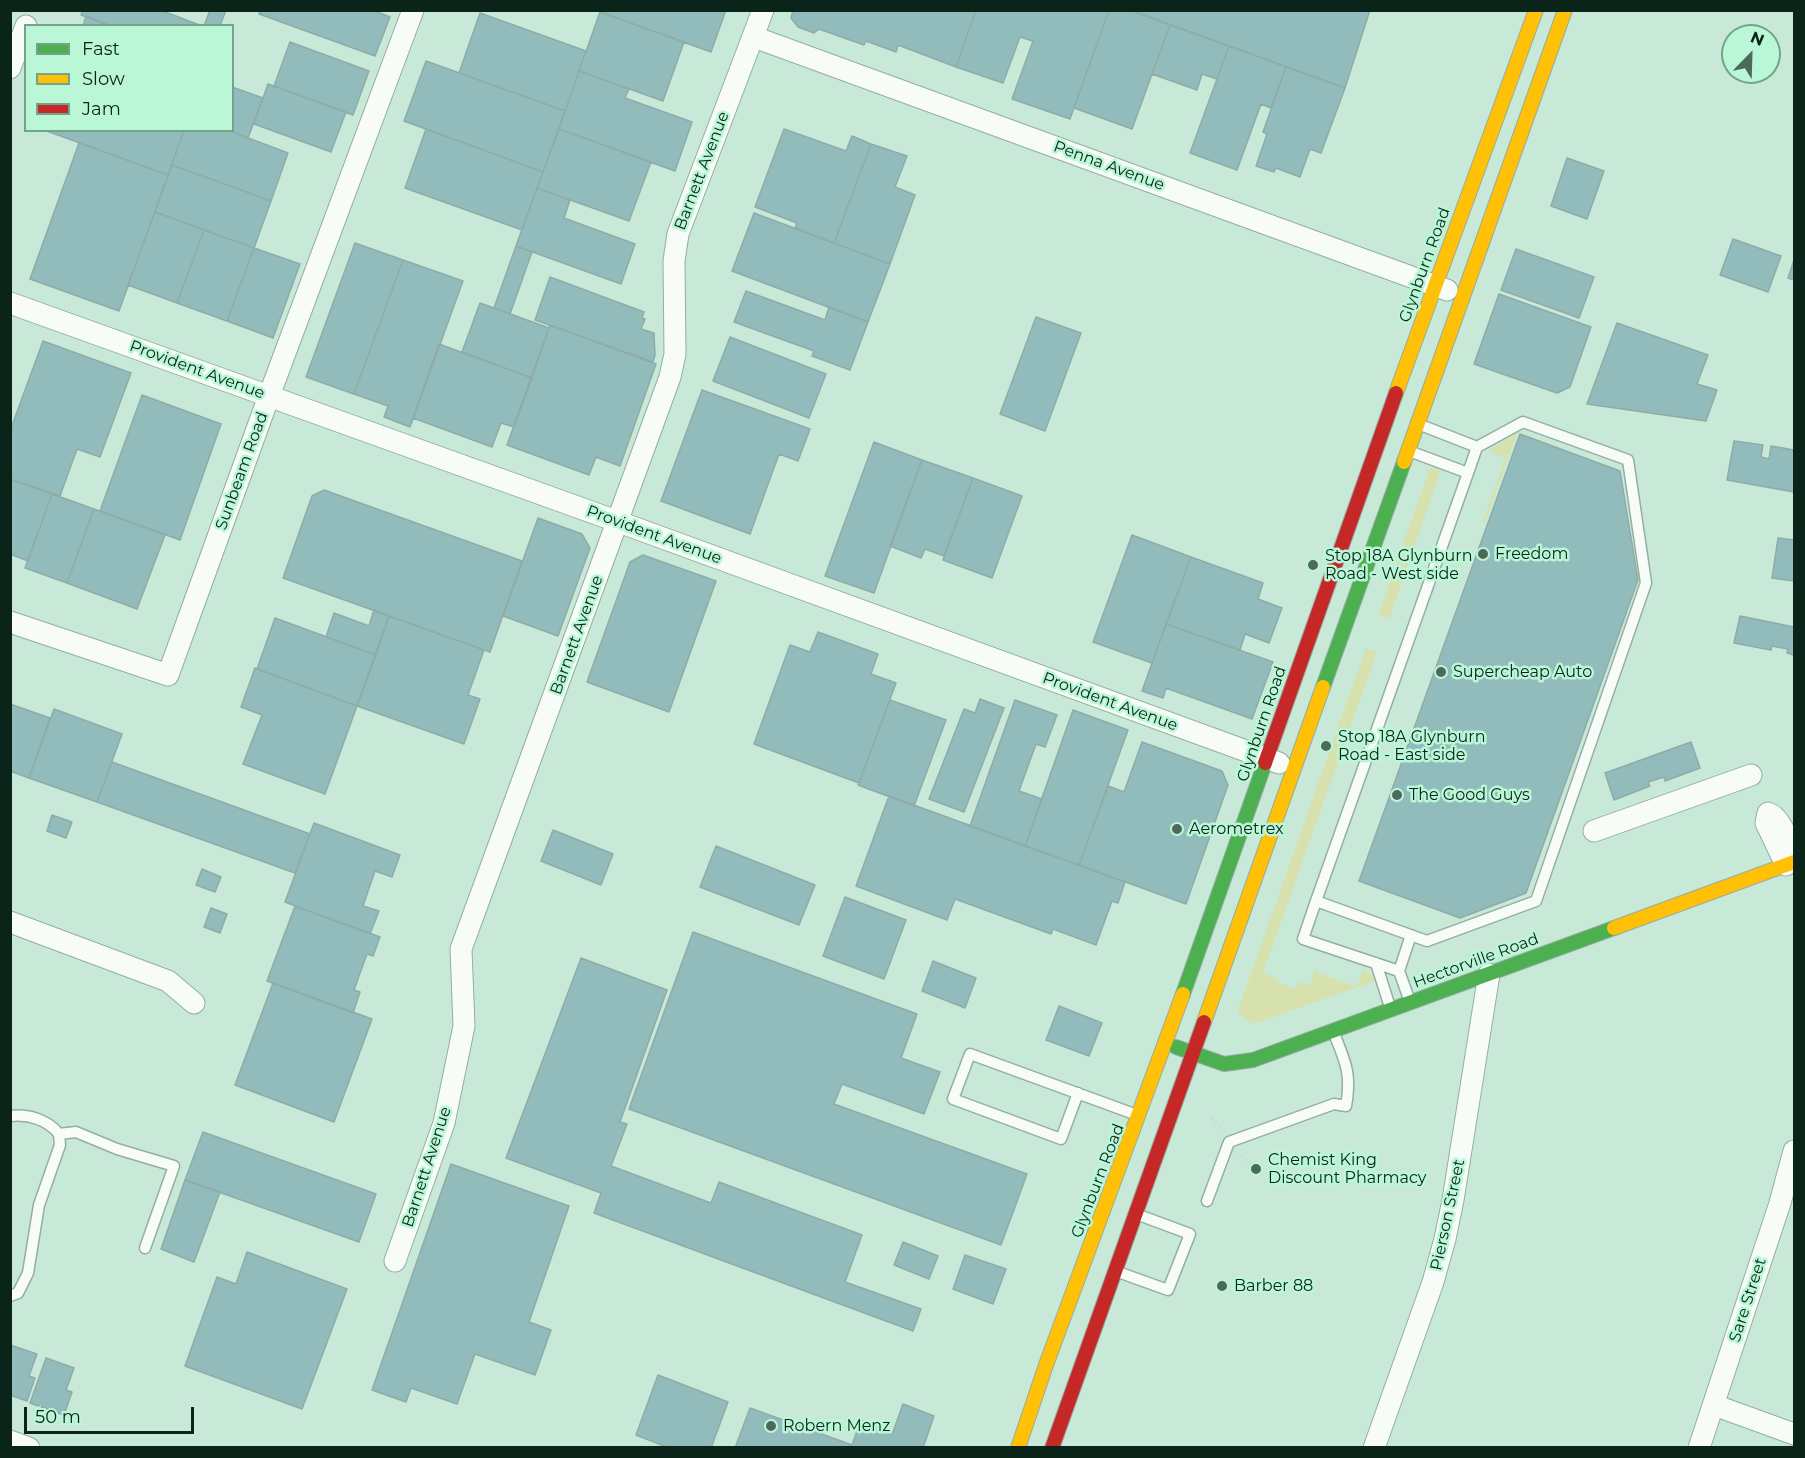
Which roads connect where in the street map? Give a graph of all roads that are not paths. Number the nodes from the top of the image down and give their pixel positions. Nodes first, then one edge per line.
1 (414, 10) edge
2 (763, 10) edge
3 (1536, 10) edge
4 (1565, 10) edge
5 (24, 31) edge
6 (754, 37) junction
7 (10, 68) edge
8 (1434, 285) junction
9 (1463, 296) junction
10 (10, 303) edge
11 (269, 396) junction
12 (1418, 424) junction
13 (1477, 447) junction
14 (1409, 451) junction
15 (1468, 473) junction
16 (619, 522) junction
17 (10, 622) edge
18 (1268, 759) junction
19 (1296, 770) junction
20 (1751, 775) dead end
21 (1594, 831) dead end
22 (1792, 861) edge
23 (1316, 901) junction
24 (10, 922) edge
25 (1411, 935) junction
26 (1376, 963) junction
27 (1400, 971) junction
28 (1489, 974) junction
29 (194, 1003) dead end
30 (1410, 1003) junction
31 (1391, 1010) junction
32 (1333, 1031) junction
33 (1166, 1043) junction
34 (1194, 1054) junction
35 (1078, 1093) junction
36 (11, 1116) edge
37 (1140, 1116) junction
38 (59, 1134) junction
39 (1794, 1151) edge
40 (1207, 1201) dead end
41 (1136, 1214) junction
42 (145, 1248) dead end
43 (395, 1261) dead end
44 (1115, 1271) junction
45 (10, 1296) edge
46 (1714, 1405) junction
47 (1794, 1434) edge
48 (10, 1441) edge
49 (29, 1448) edge
50 (1018, 1448) edge
51 (1052, 1448) edge
52 (1374, 1448) edge
53 (1699, 1448) edge

1 - 11 street, Sunbeam Road
2 - 6 street, Barnett Avenue
3 - 8 main road, Glynburn Road
4 - 9 main road
5 - 7 street
6 - 8 street, Penna Avenue
6 - 16 street, Barnett Avenue
8 - 9 street, Penna Avenue
8 - 18 main road, Glynburn Road
9 - 12 main road
10 - 11 street, Provident Avenue
11 - 16 street, Provident Avenue
11 - 17 street, Sunbeam Road
12 - 13 lane
12 - 14 main road
13 - 15 lane
13 - 25 lane
14 - 15 lane
14 - 19 main road
15 - 23 lane
16 - 18 street, Provident Avenue
16 - 43 street, Barnett Avenue
18 - 19 street, Provident Avenue
18 - 33 main road, Glynburn Road
19 - 34 main road
20 - 21 street
22 - 28 main road, Hectorville Road
23 - 25 lane
23 - 26 lane
24 - 29 street
25 - 27 lane
26 - 27 lane
26 - 31 lane
27 - 30 lane
28 - 30 main road, Hectorville Road
28 - 52 street, Pierson Street
30 - 31 main road, Hectorville Road
31 - 32 main road, Hectorville Road
32 - 34 main road, Hectorville Road
32 - 40 lane
33 - 34 main road, Hectorville Road
33 - 37 main road, Glynburn Road
34 - 41 main road
35 - 35 lane
35 - 37 lane
36 - 38 lane
37 - 50 main road, Glynburn Road
38 - 42 lane
38 - 45 lane
39 - 46 street, Sare Street
41 - 44 main road
41 - 44 lane
44 - 51 main road
46 - 47 street
46 - 53 street, Sare Street
48 - 49 street

